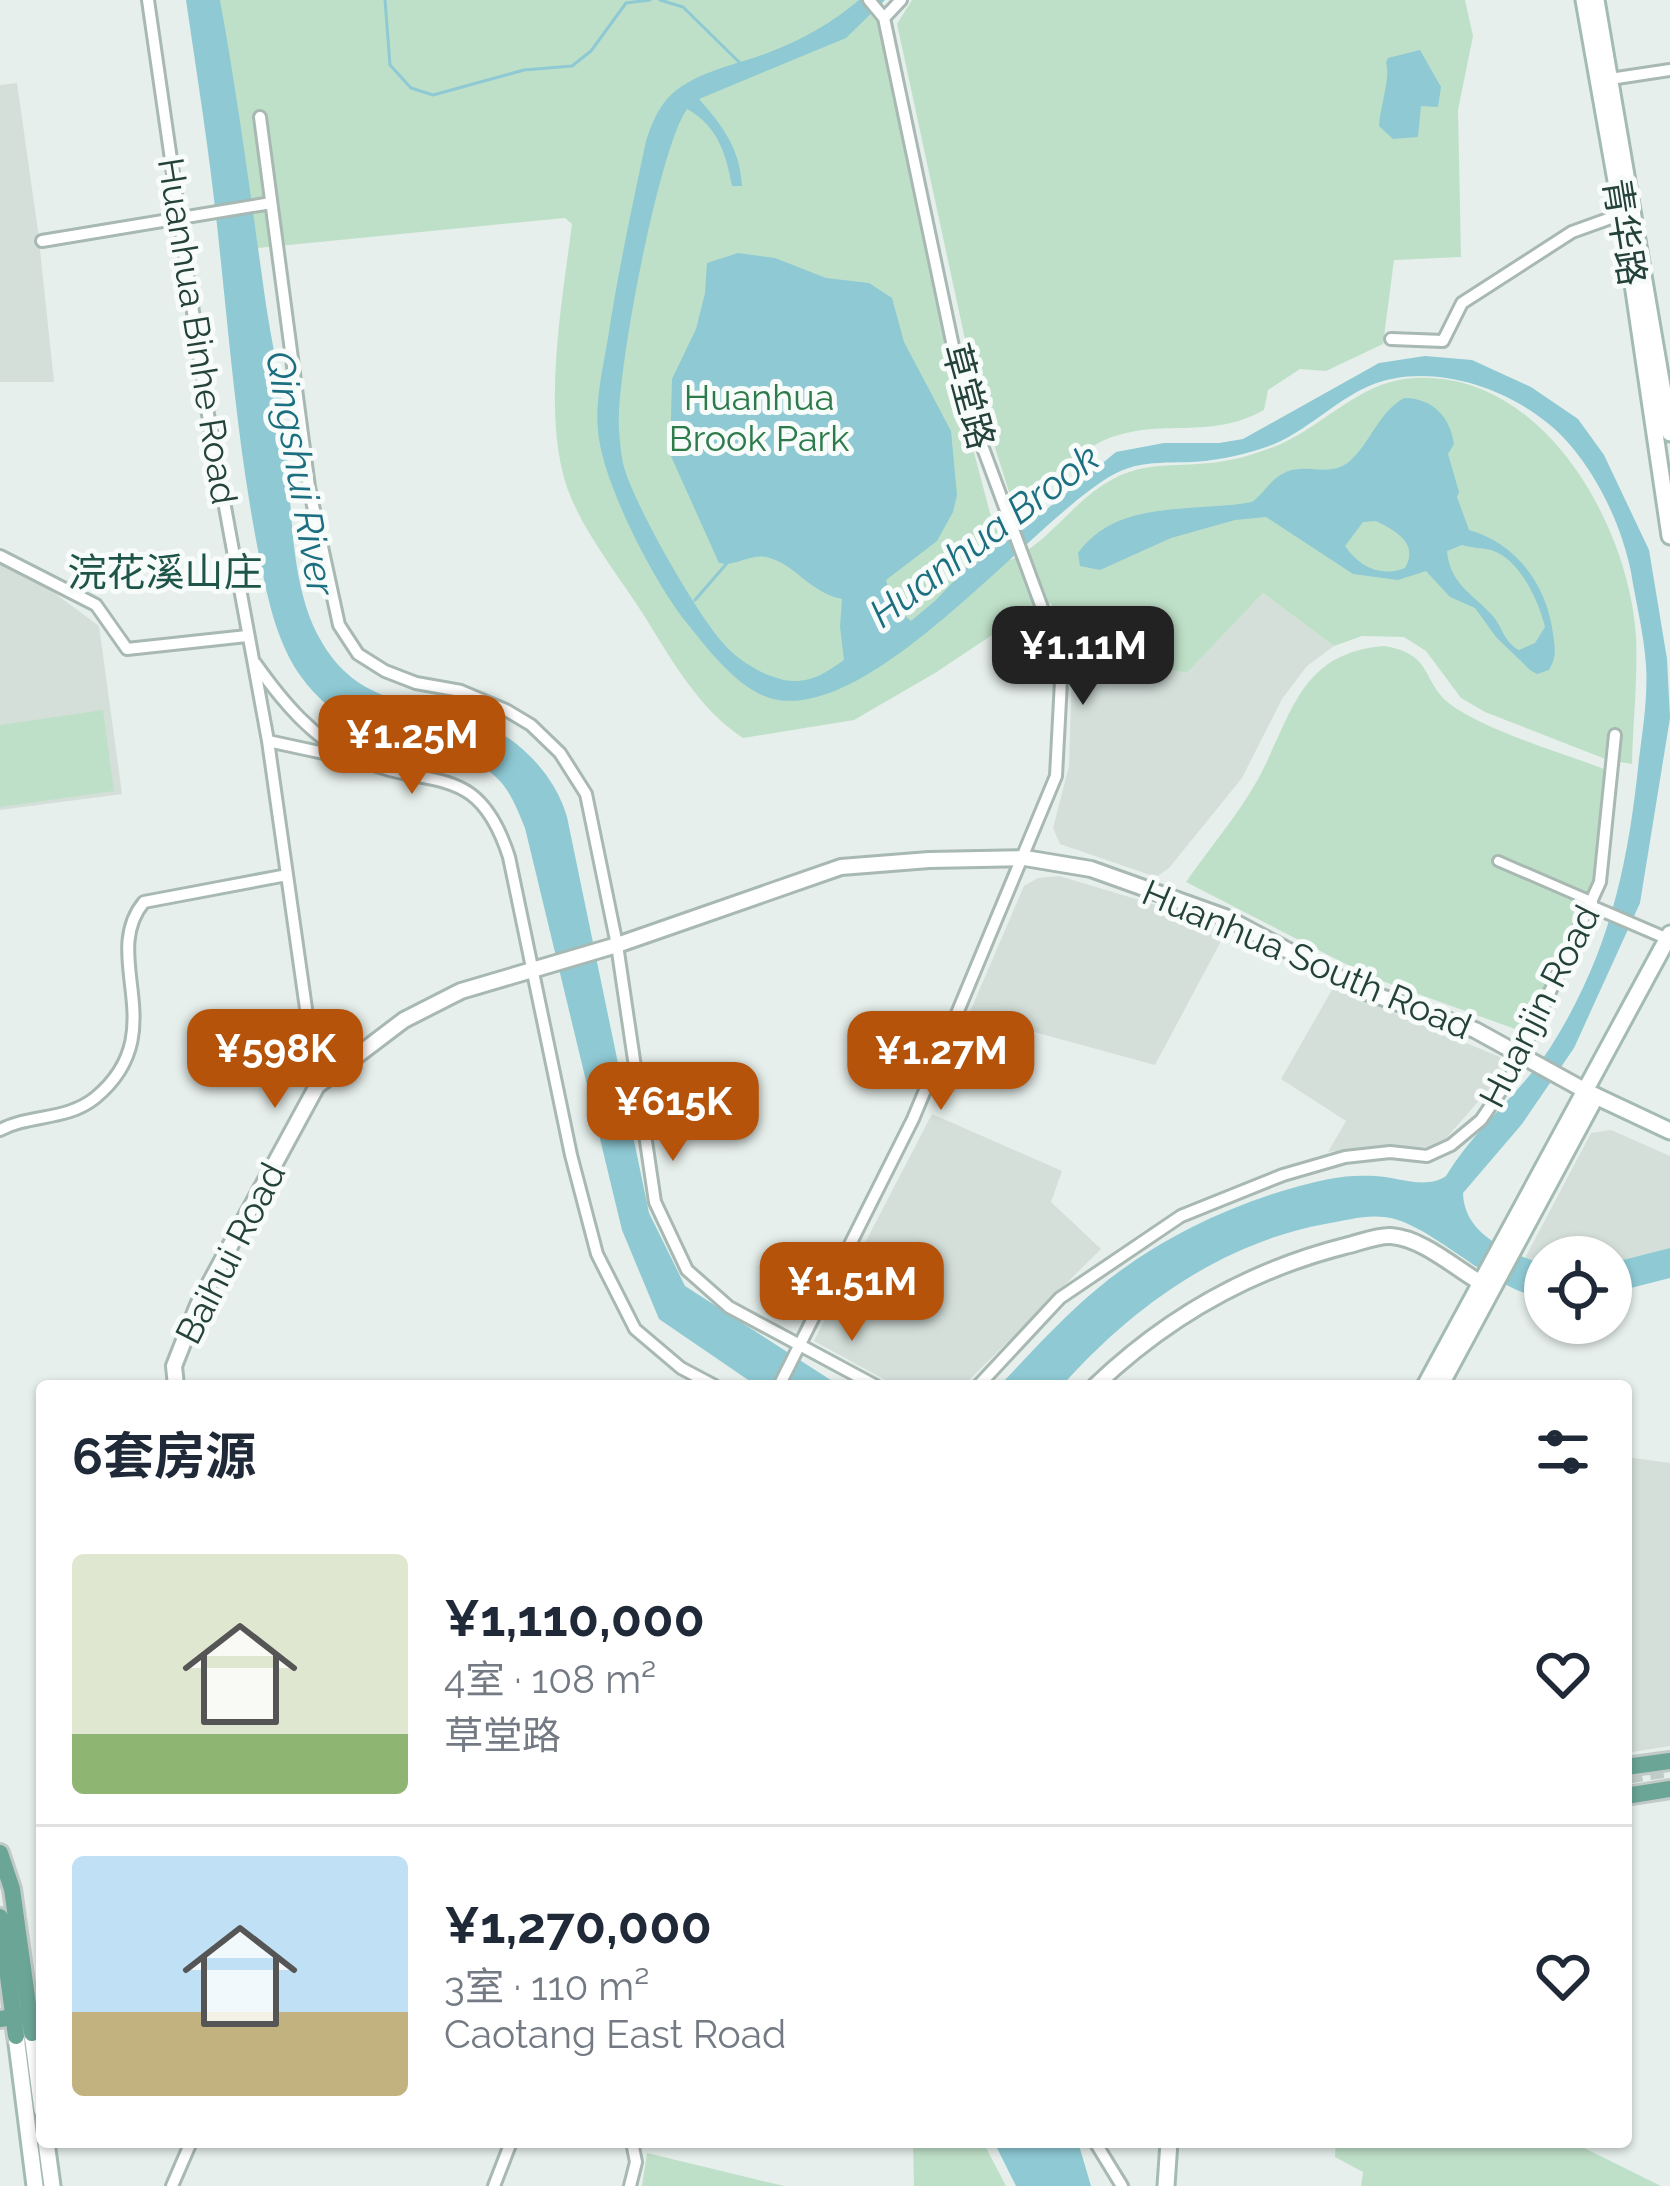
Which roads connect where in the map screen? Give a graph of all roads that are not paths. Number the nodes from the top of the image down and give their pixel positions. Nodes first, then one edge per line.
1 (148, 0) edge
2 (869, 0) edge
3 (901, 0) edge
4 (1584, 0) edge
5 (1596, 0) edge
6 (882, 14) junction
7 (1670, 70) edge
8 (1610, 79) junction
9 (260, 118) dead end
10 (271, 203) junction
11 (1622, 214) junction
12 (180, 220) junction
13 (42, 241) dead end
14 (1391, 339) dead end
15 (1670, 433) edge
16 (1670, 536) edge
17 (0, 556) edge
18 (247, 636) junction
19 (254, 661) junction
20 (1615, 735) dead end
21 (268, 741) junction
22 (360, 760) junction
23 (1025, 858) junction
24 (1498, 861) dead end
25 (287, 875) junction
26 (1592, 904) junction
27 (1669, 936) edge
28 (610, 948) junction
29 (1670, 970) edge
30 (531, 972) junction
31 (1650, 976) junction
32 (1519, 1053) junction
33 (316, 1087) junction
34 (1590, 1093) junction
35 (0, 1130) edge
36 (1670, 1132) edge
37 (1487, 1282) junction
38 (798, 1347) junction
39 (175, 1380) edge
40 (704, 1380) edge
41 (782, 1380) edge
42 (864, 1380) edge
43 (984, 1380) edge
44 (1101, 1380) edge
45 (1429, 1380) edge
46 (1443, 1380) edge
47 (1670, 1760) edge
48 (1632, 1766) edge
49 (1670, 1790) edge
50 (1632, 1795) edge
51 (0, 1852) edge
52 (0, 1918) edge
53 (22, 2025) edge
54 (36, 2084) edge
55 (47, 2148) edge
56 (188, 2148) edge
57 (509, 2148) edge
58 (633, 2148) edge
59 (1099, 2148) edge
60 (1165, 2148) edge
61 (35, 2186) edge
62 (52, 2186) edge
63 (172, 2186) edge
64 (494, 2186) edge
65 (630, 2186) edge
66 (1122, 2186) edge
67 (1162, 2186) edge

1 - 12 street, Huanhua Binhe Road
2 - 6 street
3 - 6 street
4 - 11 main road, 青华路
5 - 8 main road, 青华路
6 - 23 street, 草堂路
7 - 8 street
8 - 15 main road, 青华路
9 - 10 street
10 - 12 street
10 - 28 street
11 - 14 street
11 - 16 main road, 青华路
12 - 13 street
12 - 18 street, Huanhua Binhe Road
17 - 18 street
18 - 19 street, Huanhua Binhe Road
19 - 21 street, Huanhua Binhe Road
19 - 22 street, Huanhua Binhe Road
20 - 26 street, Huanjin Road
21 - 22 street, Huanhua Binhe Road
21 - 25 street, Huanhua Binhe Road
22 - 30 street, Huanhua Binhe Road
23 - 28 street, Huanhua South Road
23 - 32 street, Huanhua South Road
23 - 38 street, 草堂路
24 - 26 street
25 - 33 street, Huanhua Binhe Road
25 - 35 street
26 - 27 street
26 - 32 street, Huanjin Road
27 - 31 main road
28 - 30 street, Huanhua South Road
28 - 38 street
29 - 31 main road
30 - 33 street, Baihui Road
30 - 40 street, Huanhua Binhe Road
31 - 34 main road
32 - 34 street, Huanhua South Road
32 - 43 street, Huanjin Road
33 - 39 street, Baihui Road
34 - 36 main road
34 - 37 main road
37 - 44 street
37 - 45 main road
37 - 46 main road
38 - 41 street, 草堂路
38 - 42 street
47 - 48 main road
49 - 50 main road
51 - 53 main road
52 - 53 main road
53 - 54 main road
53 - 61 main road
55 - 62 main road
56 - 63 street
57 - 64 street
58 - 65 street
59 - 66 street
60 - 67 main road

